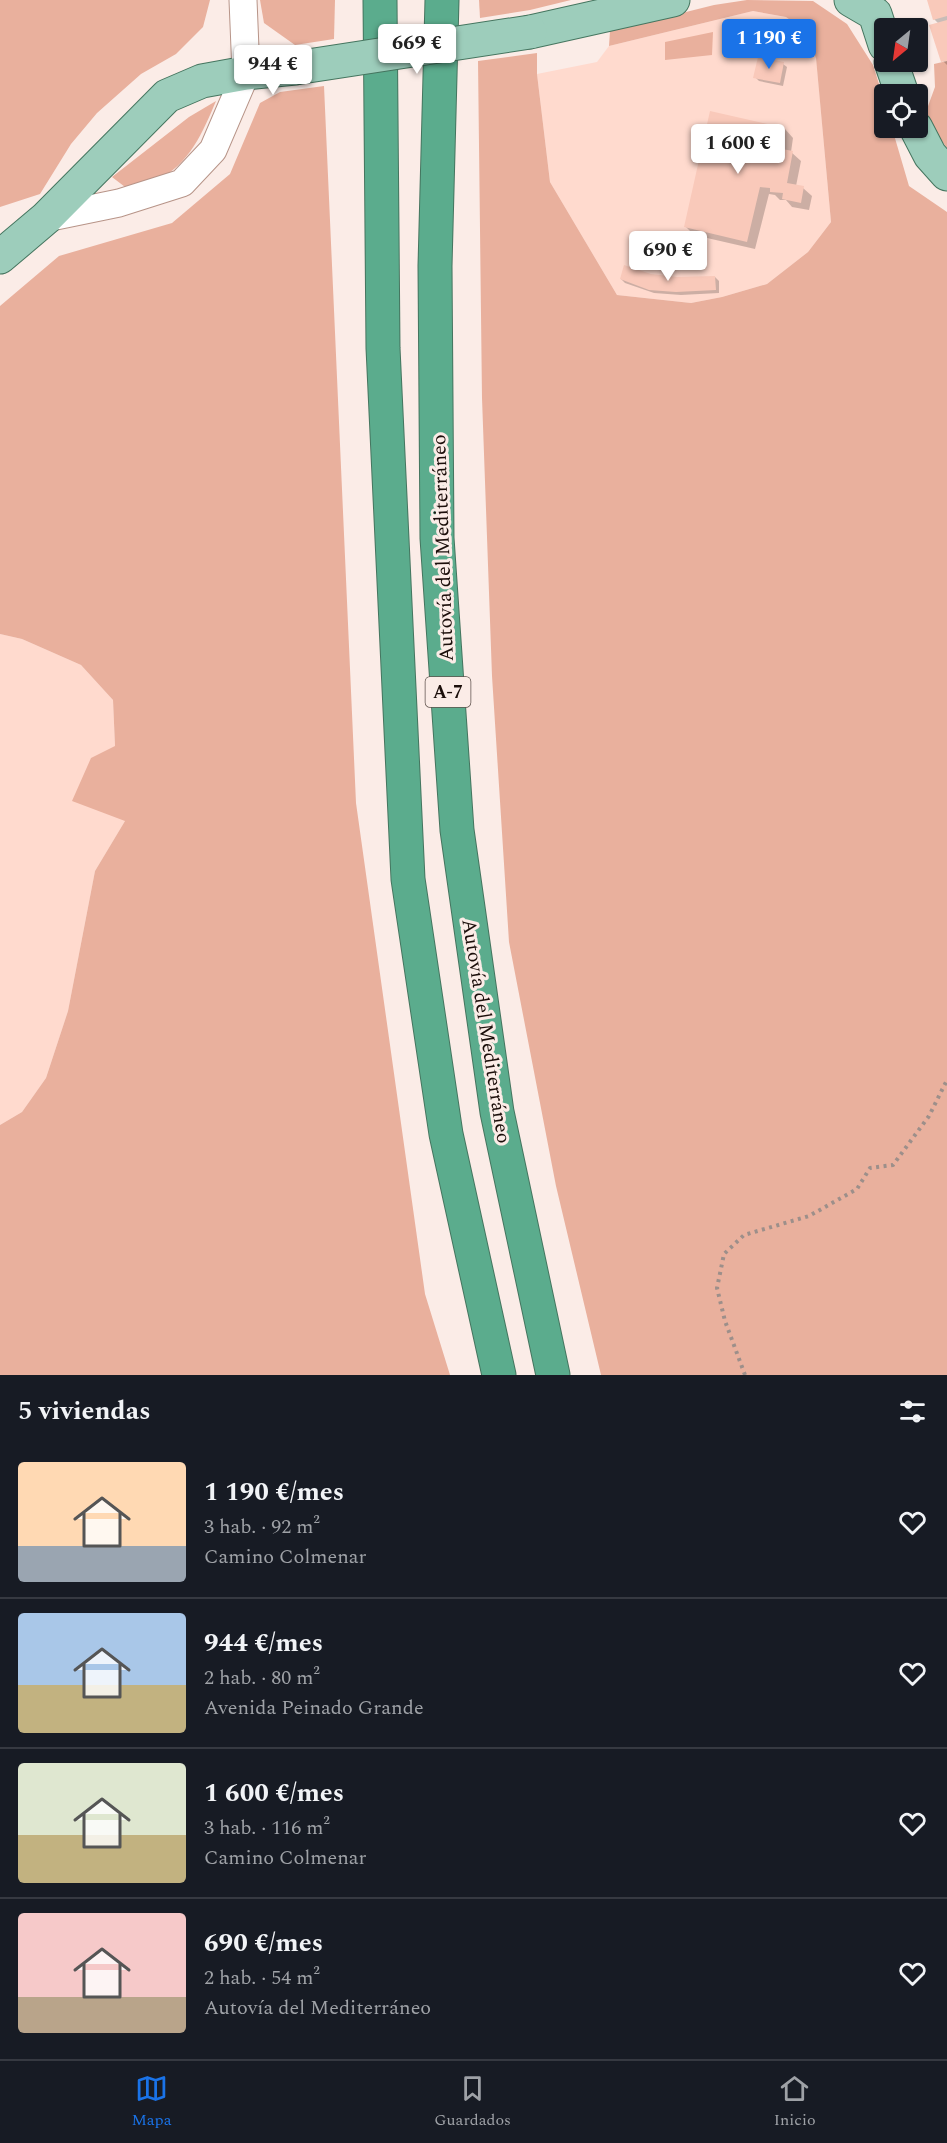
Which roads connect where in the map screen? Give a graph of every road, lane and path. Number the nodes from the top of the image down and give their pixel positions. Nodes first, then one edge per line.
1 (243, 0) edge
2 (380, 0) edge
3 (442, 0) edge
4 (673, 0) edge
5 (851, 0) edge
6 (630, 4) edge
7 (876, 18) edge
8 (246, 73) junction
9 (921, 138) edge
10 (947, 174) edge
11 (46, 218) junction
12 (0, 257) edge
13 (947, 1080) edge
14 (499, 1375) edge
15 (553, 1375) edge
16 (745, 1375) edge

1 - 8 street
2 - 14 highway, A-7
3 - 15 highway, Autovía del Mediterráneo / A-7
4 - 6 main road
5 - 7 main road
6 - 8 main road, bridge
8 - 11 main road
8 - 11 street
9 - 10 main road
11 - 12 main road
13 - 16 path

